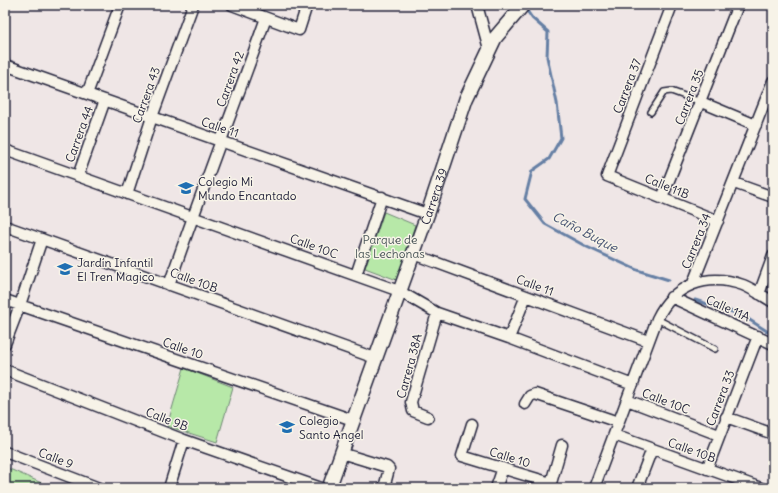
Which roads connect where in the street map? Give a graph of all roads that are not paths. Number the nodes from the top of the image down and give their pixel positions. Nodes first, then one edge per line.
1 (120, 5) edge
2 (192, 5) edge
3 (232, 5) edge
4 (307, 5) edge
5 (477, 5) edge
6 (672, 5) edge
7 (738, 5) edge
8 (519, 10) edge
9 (266, 18) junction
10 (489, 49) junction
11 (5, 65) edge
12 (773, 81) edge
13 (87, 94) junction
14 (105, 100) junction
15 (701, 102) junction
16 (651, 112) dead end
17 (152, 116) junction
18 (756, 124) junction
19 (222, 141) junction
20 (5, 150) edge
21 (78, 176) junction
22 (607, 176) joint
23 (734, 183) junction
24 (127, 194) junction
25 (382, 197) junction
26 (773, 197) edge
27 (662, 198) junction
28 (427, 214) junction
29 (192, 217) junction
30 (718, 221) junction
31 (5, 226) edge
32 (42, 239) junction
33 (413, 254) junction
34 (773, 256) edge
35 (356, 275) junction
36 (694, 283) junction
37 (169, 285) junction
38 (399, 290) junction
39 (759, 294) junction
40 (526, 296) junction
41 (671, 297) junction
42 (5, 300) edge
43 (773, 302) edge
44 (20, 305) junction
45 (438, 313) junction
46 (657, 318) junction
47 (758, 336) junction
48 (509, 338) junction
49 (648, 341) junction
50 (5, 344) edge
51 (773, 344) edge
52 (715, 349) dead end
53 (375, 358) junction
54 (5, 370) edge
55 (633, 384) junction
56 (626, 400) junction
57 (525, 404) dead end
58 (428, 417) dead end
59 (726, 417) junction
60 (353, 420) junction
61 (618, 422) junction
62 (472, 424) dead end
63 (773, 434) edge
64 (614, 435) junction
65 (719, 435) junction
66 (184, 440) junction
67 (562, 445) dead end
68 (652, 449) junction
69 (5, 452) edge
70 (341, 453) junction
71 (503, 468) junction
72 (707, 469) junction
73 (99, 488) edge
74 (169, 488) edge
75 (321, 488) edge
76 (329, 488) edge
77 (384, 488) edge
78 (496, 488) edge
79 (594, 488) edge
80 (637, 488) edge
81 (761, 488) edge

1 - 13 street, Carrera 44
2 - 17 street, Carrera 43
3 - 9 street
4 - 9 street
5 - 10 street
6 - 22 street, Carrera 37
7 - 15 street, Carrera 35
8 - 10 street, Carrera 39
9 - 19 street, Carrera 42
10 - 28 street, Carrera 39
11 - 13 street, Calle 11
12 - 18 street, Carrera 34
13 - 14 street, Calle 11
14 - 17 street, Calle 11
14 - 21 street, Carrera 44
15 - 16 lane
15 - 18 street
15 - 27 street, Carrera 35
17 - 19 street, Calle 11
17 - 24 street, Carrera 43
18 - 23 street, Carrera 34
19 - 25 street, Calle 11
19 - 29 street, Carrera 42
20 - 21 street, Calle 10C
21 - 24 street, Calle 10C
22 - 27 street, Calle 11B
23 - 26 street
23 - 30 street, Carrera 34
24 - 29 street, Calle 10C
25 - 28 street, Calle 11
25 - 35 street
27 - 30 street, Calle 11B
28 - 33 street, Carrera 39
29 - 35 street, Calle 10C
29 - 37 street, Carrera 42
30 - 36 street, Carrera 34
31 - 32 street, Calle 10B
32 - 37 street, Calle 10B
32 - 44 street
33 - 38 street, Carrera 39
33 - 40 street, Calle 11
34 - 39 street
35 - 38 street, Calle 10C
36 - 39 street
36 - 41 street, Carrera 34
37 - 53 street, Calle 10B
38 - 45 street, Calle 10C
38 - 53 street, Carrera 39
39 - 43 street
40 - 48 street
40 - 49 street, Calle 11
41 - 46 street, Carrera 34
41 - 47 street, Calle 11A
42 - 44 street, Calle 10
44 - 50 street
44 - 60 street, Calle 10
45 - 48 street, Calle 10C
45 - 58 street, Carrera 38A
46 - 49 street, Carrera 34
46 - 52 lane
47 - 51 street, Calle 11A
47 - 59 street, Carrera 33
48 - 55 street, Calle 10C
49 - 55 street, Carrera 34
53 - 60 street, Carrera 39
54 - 66 street, Calle 9B
55 - 56 street, Carrera 34
56 - 61 street, Carrera 34
56 - 65 street, Calle 10C
57 - 61 street
59 - 63 street
59 - 65 street, Carrera 33
60 - 70 street, Carrera 39
61 - 64 street, Carrera 34
62 - 71 street, Calle 10
64 - 68 street, Calle 10B
64 - 79 street, Carrera 34
65 - 72 street, Carrera 33
66 - 74 street
66 - 75 street, Calle 9B
67 - 71 street, Calle 10
68 - 72 street, Calle 10B
68 - 80 street
69 - 73 street, Calle 9
70 - 76 street, Carrera 39
70 - 77 street
71 - 78 street
72 - 81 street, Calle 10B

